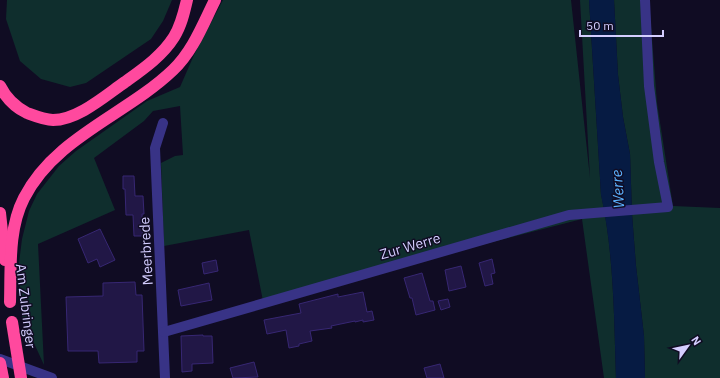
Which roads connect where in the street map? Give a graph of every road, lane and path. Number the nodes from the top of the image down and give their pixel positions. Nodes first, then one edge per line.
1 (187, 0) edge
2 (215, 0) edge
3 (645, 0) edge
4 (0, 86) edge
5 (163, 123) dead end
6 (0, 213) edge
7 (10, 302) junction
8 (164, 332) junction
9 (0, 359) edge
10 (0, 362) edge
11 (2, 378) edge
12 (21, 378) edge
13 (52, 378) edge
14 (165, 378) edge

1 - 4 highway
2 - 7 highway
3 - 8 street, Zur Werre
5 - 8 street, Meerbrede
6 - 7 highway, Am Zubringer
7 - 12 highway, Am Zubringer, bridge
8 - 14 street, Meerbrede
9 - 13 street
10 - 11 highway

